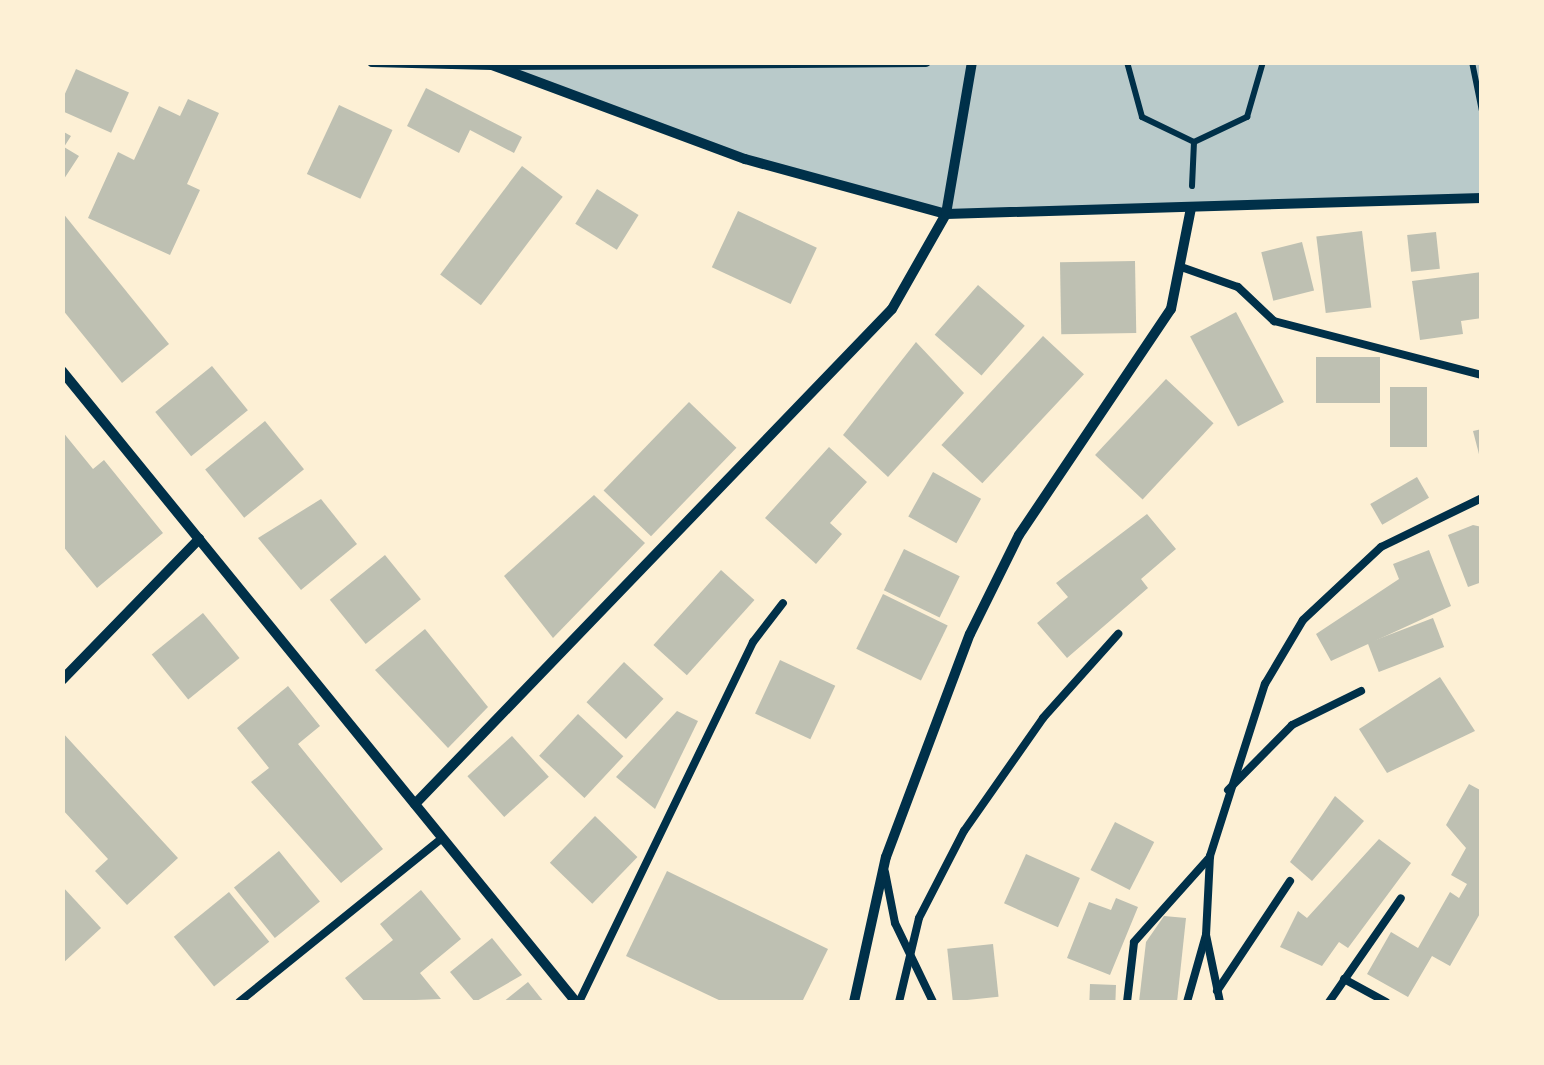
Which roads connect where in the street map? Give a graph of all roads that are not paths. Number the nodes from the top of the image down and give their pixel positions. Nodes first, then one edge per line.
1 (372, 62) edge
2 (926, 62) edge
3 (972, 62) edge
4 (489, 64) edge
5 (1482, 198) edge
6 (1191, 208) junction
7 (946, 214) junction
8 (1184, 268) junction
9 (62, 370) edge
10 (1482, 375) edge
11 (1482, 498) edge
12 (200, 540) junction
13 (783, 602) dead end
14 (1118, 634) dead end
15 (62, 680) edge
16 (1361, 691) dead end
17 (1222, 798) junction
18 (415, 804) junction
19 (442, 838) junction
20 (1210, 856) junction
21 (886, 858) junction
22 (1290, 881) dead end
23 (1402, 898) dead end
24 (1206, 935) junction
25 (908, 948) junction
26 (1344, 979) junction
27 (1216, 991) junction
28 (239, 1002) edge
29 (577, 1002) edge
30 (854, 1002) edge
31 (899, 1002) edge
32 (934, 1002) edge
33 (1127, 1002) edge
34 (1188, 1002) edge
35 (1220, 1002) edge
36 (1329, 1002) edge
37 (1386, 1002) edge

1 - 4 street
2 - 4 street
3 - 7 street
4 - 7 street
5 - 6 street
6 - 7 street
6 - 8 street
7 - 18 street
8 - 10 lane
8 - 21 street
9 - 12 street
11 - 17 lane
12 - 15 street
12 - 18 street
13 - 29 lane
14 - 25 lane
16 - 17 lane
17 - 20 lane
18 - 19 street
19 - 28 lane
19 - 29 street
20 - 24 lane
20 - 33 lane
21 - 25 lane
21 - 30 street
22 - 27 lane
23 - 26 lane
24 - 27 lane
24 - 34 lane
25 - 31 lane
25 - 32 lane
26 - 36 lane
26 - 37 lane
27 - 35 lane

